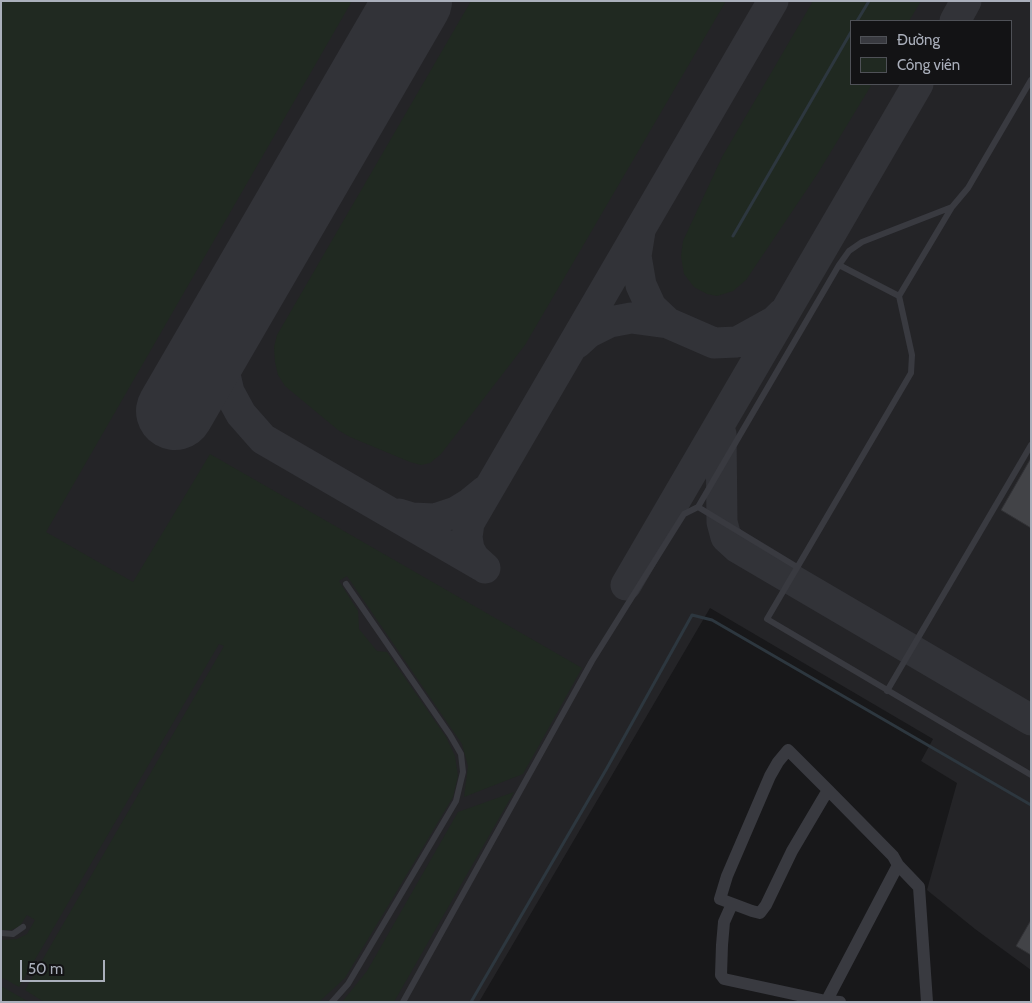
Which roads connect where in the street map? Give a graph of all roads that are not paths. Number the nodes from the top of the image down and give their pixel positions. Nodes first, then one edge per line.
1 (1031, 80) edge
2 (952, 207) junction
3 (839, 264) junction
4 (899, 296) junction
5 (1031, 445) edge
6 (698, 507) junction
7 (797, 567) junction
8 (346, 584) dead end
9 (887, 692) junction
10 (1031, 775) edge
11 (828, 790) junction
12 (898, 865) junction
13 (732, 904) junction
14 (23, 927) dead end
15 (1, 934) edge
16 (826, 1001) edge
17 (332, 1002) edge
18 (403, 1002) edge
19 (840, 1002) edge
20 (927, 1002) edge

1 - 2 lane
2 - 3 lane
2 - 4 lane
3 - 4 lane
3 - 6 lane
4 - 7 lane
5 - 9 lane
6 - 7 lane
6 - 18 lane
7 - 9 lane
8 - 17 lane
9 - 10 lane
11 - 12 street
11 - 13 street
11 - 13 street
12 - 16 street
12 - 20 street
13 - 16 street
14 - 15 lane
16 - 19 street

